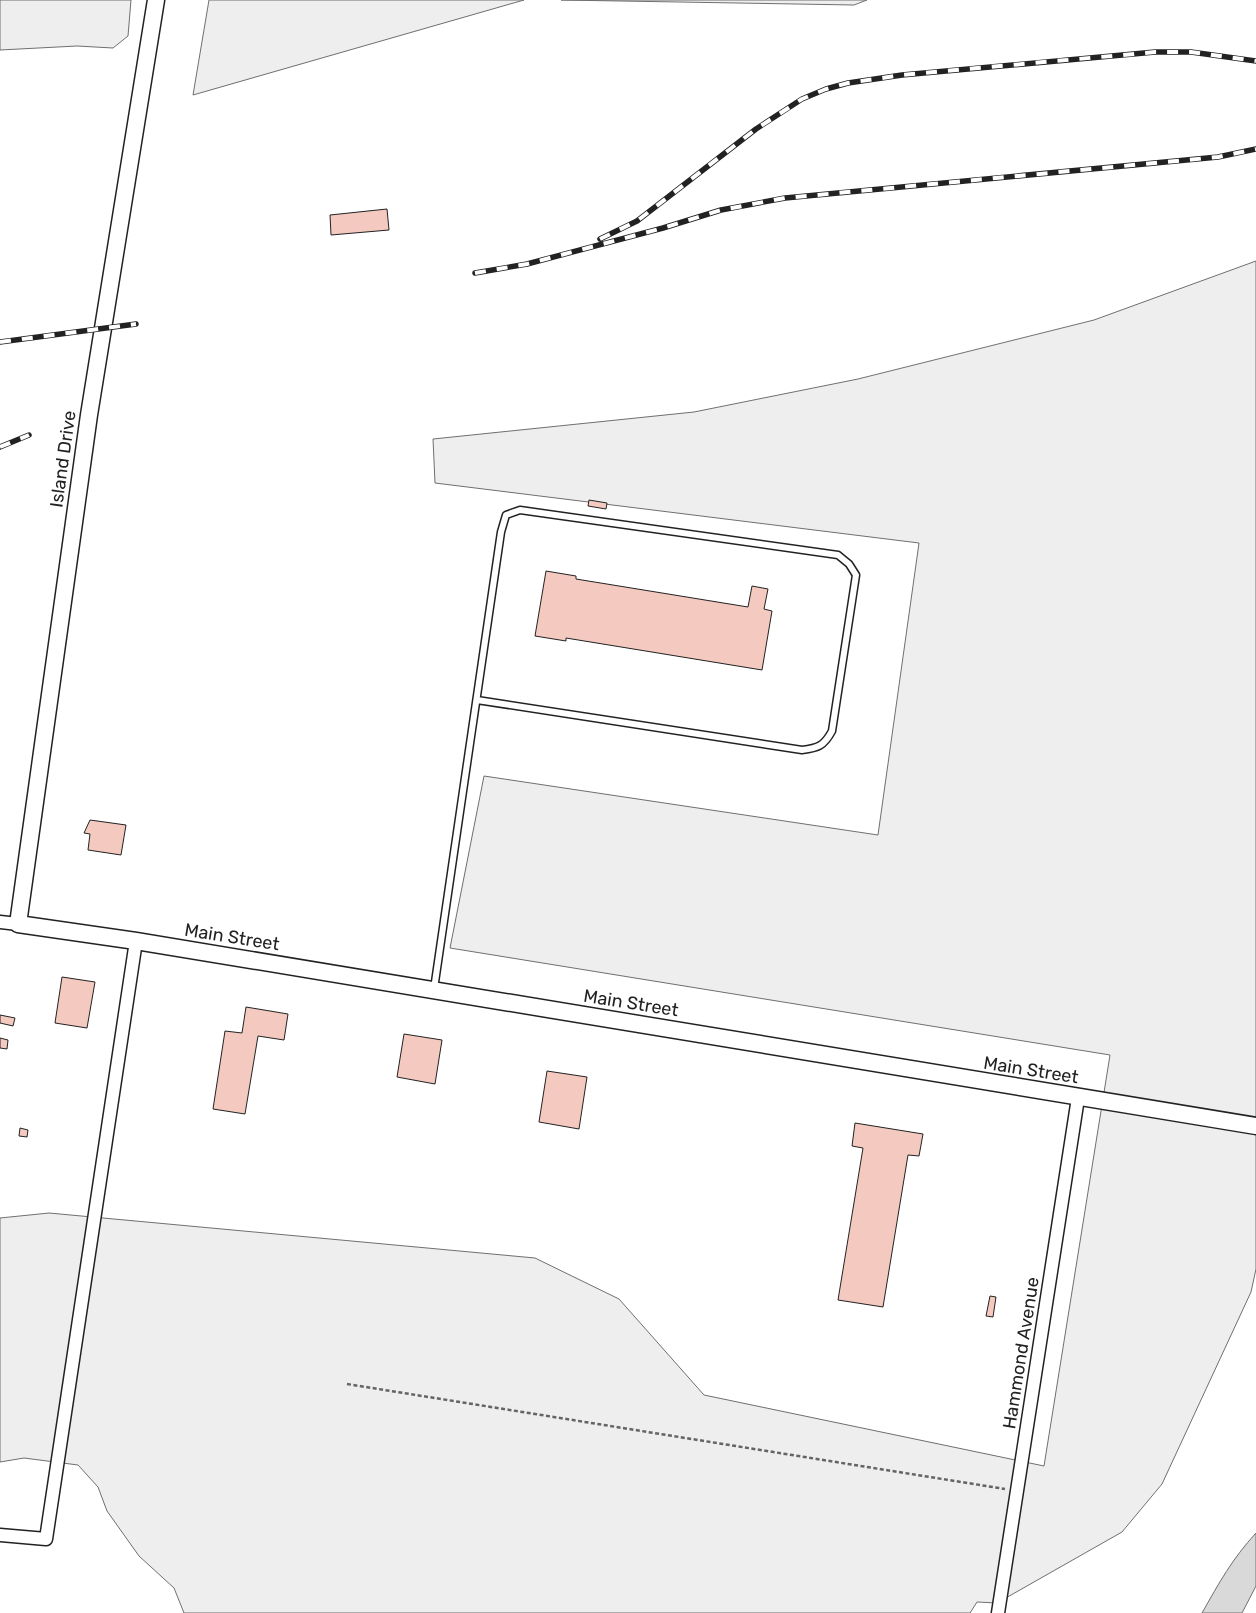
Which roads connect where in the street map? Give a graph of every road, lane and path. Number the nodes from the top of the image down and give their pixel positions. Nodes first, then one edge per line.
1 (156, 0) edge
2 (476, 700) junction
3 (0, 922) edge
4 (18, 924) junction
5 (136, 941) junction
6 (434, 991) junction
7 (1078, 1098) junction
8 (1256, 1126) edge
9 (347, 1384) dead end
10 (1017, 1491) junction
11 (0, 1535) edge
12 (998, 1613) edge

1 - 4 street, Island Drive
2 - 2 lane
2 - 6 lane
3 - 4 street, Main Street
4 - 5 street, Main Street
5 - 6 street, Main Street
5 - 11 street
6 - 7 street, Main Street
7 - 8 street, Main Street
7 - 10 street, Hammond Avenue
9 - 10 path
10 - 12 street, Hammond Avenue

